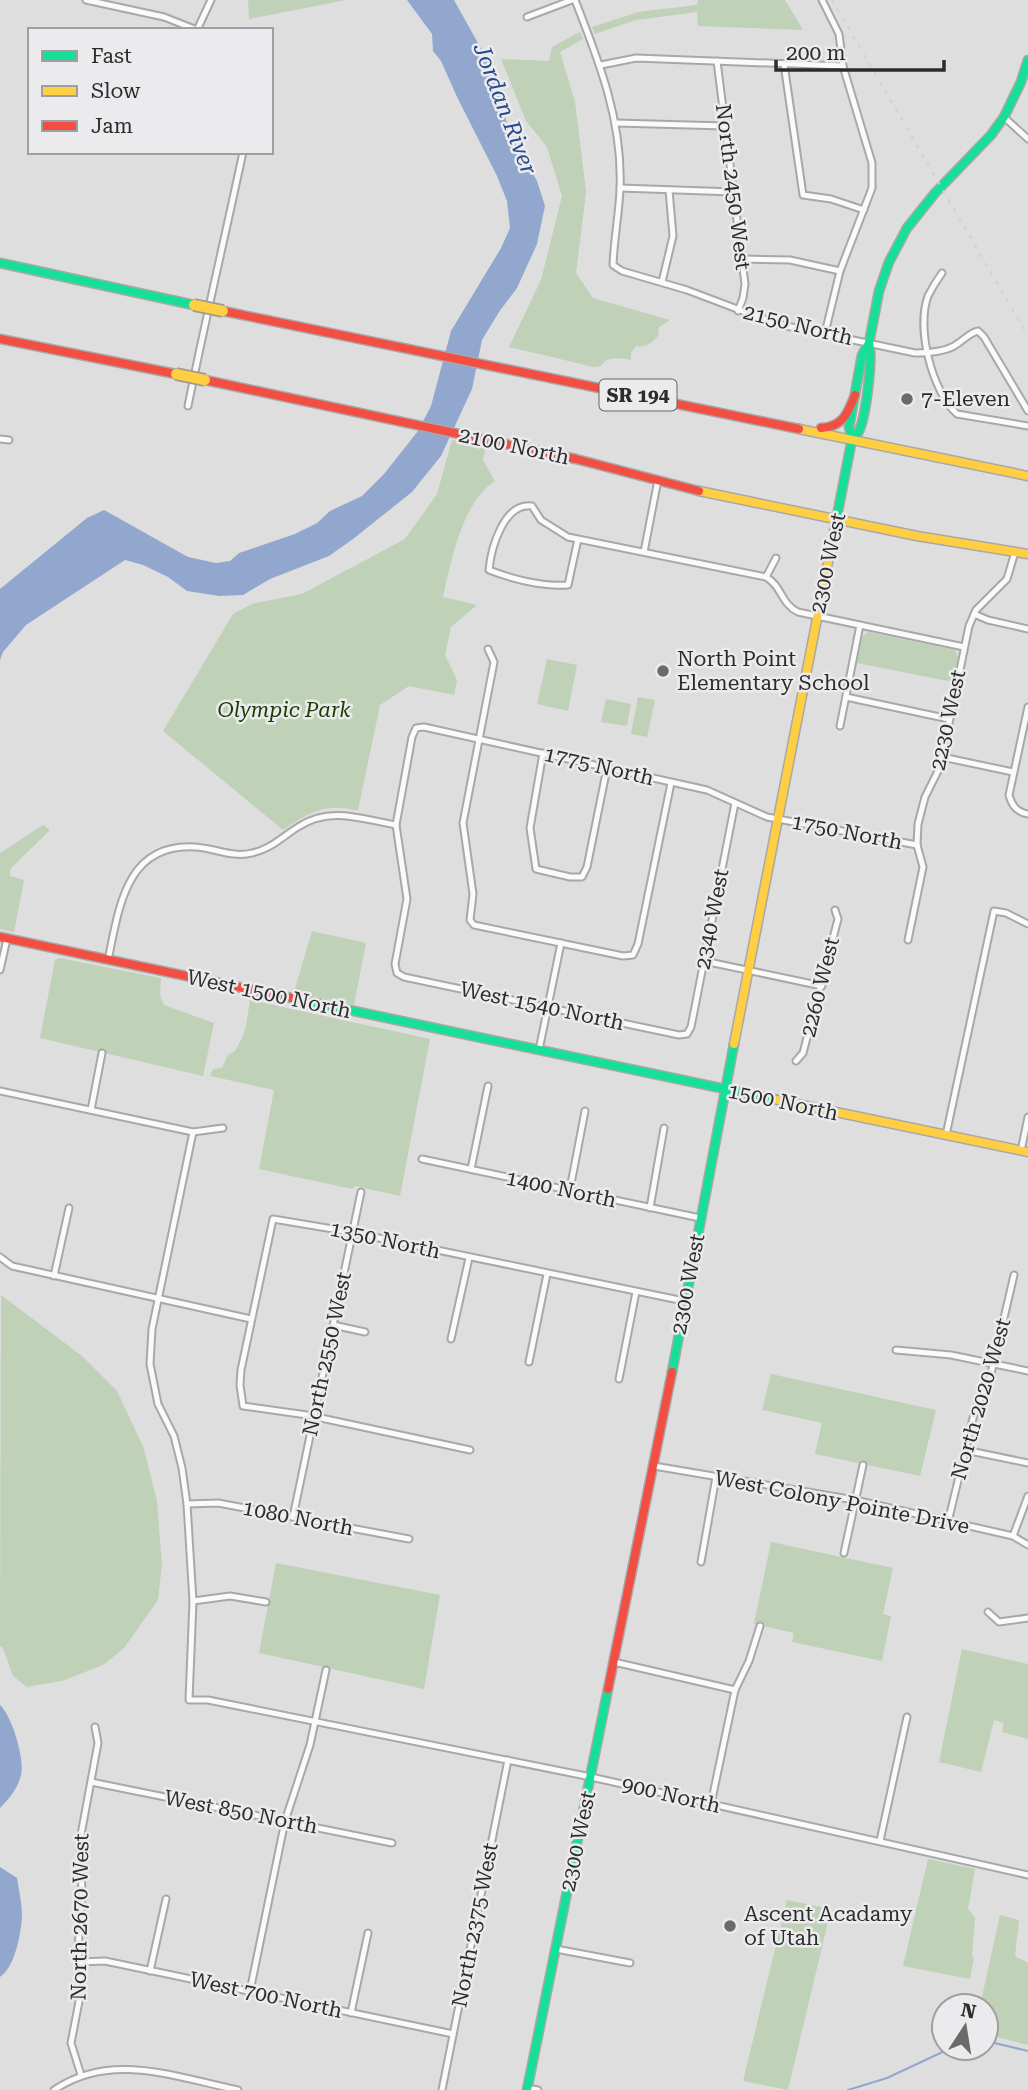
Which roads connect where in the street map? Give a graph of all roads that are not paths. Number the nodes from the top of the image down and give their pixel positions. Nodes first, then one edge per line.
1 (86, 0) edge
2 (211, 0) edge
3 (574, 0) edge
4 (822, 0) edge
5 (527, 17) dead end
6 (192, 28) edge
7 (198, 28) edge
8 (1028, 60) edge
9 (717, 61) junction
10 (784, 64) junction
11 (601, 65) junction
12 (843, 66) junction
13 (1004, 117) junction
14 (616, 123) junction
15 (725, 126) junction
16 (1028, 139) edge
17 (243, 154) edge
18 (620, 188) junction
19 (669, 191) junction
20 (734, 192) junction
21 (864, 210) junction
22 (743, 259) junction
23 (0, 263) edge
24 (840, 271) junction
25 (942, 273) dead end
26 (662, 282) junction
27 (738, 311) junction
28 (825, 333) junction
29 (0, 339) edge
30 (869, 343) junction
31 (928, 353) junction
32 (855, 395) junction
33 (188, 406) dead end
34 (1028, 411) edge
35 (770, 422) junction
36 (1028, 426) edge
37 (0, 439) edge
38 (852, 439) junction
39 (9, 440) dead end
40 (1028, 476) edge
41 (658, 480) junction
42 (837, 520) junction
43 (578, 539) junction
44 (644, 552) junction
45 (1015, 552) junction
46 (1028, 554) edge
47 (776, 558) dead end
48 (766, 577) junction
49 (974, 614) junction
50 (817, 616) junction
51 (860, 625) junction
52 (1028, 629) edge
53 (964, 647) junction
54 (488, 649) dead end
55 (846, 697) junction
56 (1028, 707) edge
57 (949, 719) junction
58 (840, 726) dead end
59 (479, 739) junction
60 (543, 753) junction
61 (942, 757) junction
62 (607, 768) junction
63 (1013, 772) junction
64 (671, 783) junction
65 (735, 803) junction
66 (1028, 814) edge
67 (777, 819) junction
68 (396, 825) junction
69 (918, 845) junction
70 (835, 910) dead end
71 (1028, 924) edge
72 (3, 938) edge
73 (908, 940) dead end
74 (561, 943) junction
75 (108, 960) junction
76 (704, 961) junction
77 (0, 970) edge
78 (749, 970) junction
79 (822, 986) junction
80 (548, 1007) junction
81 (687, 1034) joint
82 (539, 1050) junction
83 (102, 1053) dead end
84 (796, 1061) dead end
85 (488, 1086) dead end
86 (725, 1090) junction
87 (0, 1091) edge
88 (91, 1110) junction
89 (585, 1111) dead end
90 (1028, 1117) edge
91 (223, 1128) dead end
92 (664, 1128) dead end
93 (193, 1132) junction
94 (946, 1135) junction
95 (1024, 1152) edge
96 (422, 1159) dead end
97 (471, 1169) junction
98 (570, 1189) junction
99 (360, 1192) dead end
100 (69, 1208) dead end
101 (650, 1208) junction
102 (700, 1218) junction
103 (352, 1233) junction
104 (0, 1257) edge
105 (469, 1258) junction
106 (547, 1274) junction
107 (1014, 1275) dead end
108 (54, 1276) junction
109 (636, 1292) junction
110 (158, 1300) junction
111 (684, 1301) junction
112 (251, 1320) junction
113 (333, 1325) junction
114 (365, 1332) dead end
115 (451, 1339) dead end
116 (896, 1350) dead end
117 (529, 1362) dead end
118 (993, 1364) junction
119 (1028, 1371) edge
120 (619, 1379) dead end
121 (314, 1417) junction
122 (470, 1450) dead end
123 (965, 1450) junction
124 (1028, 1463) edge
125 (863, 1465) dead end
126 (654, 1466) junction
127 (716, 1477) junction
128 (1028, 1496) edge
129 (855, 1500) junction
130 (187, 1504) junction
131 (293, 1517) junction
132 (948, 1522) junction
133 (1013, 1536) junction
134 (409, 1539) dead end
135 (1028, 1545) edge
136 (844, 1553) dead end
137 (701, 1562) dead end
138 (193, 1601) junction
139 (266, 1602) dead end
140 (988, 1612) dead end
141 (1028, 1618) edge
142 (760, 1626) dead end
143 (614, 1662) junction
144 (326, 1670) dead end
145 (735, 1690) junction
146 (907, 1717) dead end
147 (315, 1721) junction
148 (95, 1727) dead end
149 (508, 1760) junction
150 (591, 1777) junction
151 (91, 1782) junction
152 (711, 1804) junction
153 (285, 1821) junction
154 (880, 1842) junction
155 (391, 1843) dead end
156 (1028, 1875) edge
157 (166, 1899) dead end
158 (368, 1933) dead end
159 (556, 1949) junction
160 (79, 1962) junction
161 (630, 1963) dead end
162 (150, 1970) junction
163 (250, 1992) junction
164 (351, 2013) junction
165 (453, 2034) junction
166 (81, 2075) junction
167 (531, 2089) edge
168 (54, 2090) edge
169 (235, 2090) edge
170 (442, 2090) edge

1 - 6 street
2 - 7 street
3 - 5 street
3 - 11 street
4 - 12 street
8 - 13 main road
9 - 10 street
9 - 11 street
9 - 15 street, North 2450 West
10 - 12 street
10 - 21 street
11 - 14 street
12 - 21 street
13 - 16 street
13 - 30 main road
14 - 15 street
14 - 18 street
15 - 20 street, North 2450 West
17 - 33 street
18 - 19 street
18 - 26 street, 2150 North
19 - 20 street
19 - 26 street
20 - 22 street, North 2450 West
21 - 24 street
22 - 24 street
22 - 27 street, North 2450 West
23 - 35 main road, SR 194, bridge
24 - 28 street
25 - 31 street
26 - 27 street, 2150 North
27 - 28 street, 2150 North
28 - 30 street, 2150 North
29 - 41 main road, 2100 North, bridge
30 - 31 street, 2150 North
30 - 32 main road
30 - 38 main road
31 - 34 street, 2150 North
31 - 36 street
32 - 35 main road
32 - 38 main road
35 - 38 main road, SR 194
37 - 39 street
38 - 40 main road, SR 194
38 - 42 main road, 2300 West
41 - 42 main road, 2100 North
41 - 44 street
42 - 45 main road, 2100 North
42 - 50 main road, 2300 West
43 - 43 street
43 - 44 street
44 - 48 street
45 - 46 main road, 2100 North
45 - 49 street, 2230 West
47 - 48 street
48 - 50 street
49 - 52 street
49 - 53 street, 2230 West
50 - 51 street
50 - 67 main road, 2300 West
51 - 53 street
51 - 55 street
53 - 57 street, 2230 West
54 - 59 street
55 - 57 street
55 - 58 street
56 - 63 street
57 - 61 street, 2230 West
59 - 60 street, 1775 North
59 - 68 street, 1775 North
59 - 74 street
60 - 62 street, 1775 North
60 - 62 street
61 - 63 street
61 - 69 street, 2230 West
62 - 64 street, 1775 North
63 - 66 street
64 - 65 street, 1775 North
64 - 74 street
65 - 67 street, 1775 North
65 - 76 street, 2340 West
67 - 69 street, 1750 North
67 - 78 main road, 2300 West
68 - 75 street
68 - 80 street, West 1540 North
69 - 73 street, 2230 West
70 - 79 street, 2260 West
71 - 94 street
72 - 75 main road, West 1500 North
72 - 77 street
74 - 80 street
75 - 82 main road, West 1500 North
76 - 78 street
76 - 81 street, 2340 West
78 - 79 street
78 - 86 main road, 2300 West
79 - 84 street, 2260 West
80 - 81 street, West 1540 North
80 - 82 street
82 - 86 main road, 1500 North
83 - 88 street
85 - 97 street
86 - 94 main road, 1500 North
86 - 102 main road, 2300 West
87 - 88 street
88 - 93 street
89 - 98 street
90 - 95 street
91 - 93 street
92 - 101 street
93 - 110 street
94 - 95 main road, 1500 North
96 - 97 street, 1400 North
97 - 98 street, 1400 North
98 - 101 street, 1400 North
99 - 103 street, North 2550 West
100 - 108 street
101 - 102 street, 1400 North
102 - 111 main road, 2300 West
103 - 105 street, 1350 North
103 - 112 street, 1350 North
103 - 113 street, North 2550 West
104 - 108 street
105 - 106 street, 1350 North
105 - 115 street
106 - 109 street, 1350 North
106 - 117 street
107 - 118 street, North 2020 West
108 - 110 street
109 - 111 street, 1350 North
109 - 120 street
110 - 112 street
110 - 130 street
111 - 126 main road, 2300 West
112 - 121 street, 1350 North
113 - 114 street
113 - 121 street, North 2550 West
116 - 118 street
118 - 119 street
118 - 123 street, North 2020 West
121 - 122 street
121 - 131 street, North 2550 West
123 - 124 street
123 - 132 street, North 2020 West
125 - 129 street
126 - 127 street, West Colony Pointe Drive
126 - 143 main road, 2300 West
127 - 129 street, West Colony Pointe Drive
127 - 137 street
128 - 133 street
129 - 132 street, West Colony Pointe Drive
129 - 136 street
130 - 131 street, 1080 North
130 - 138 street
131 - 134 street, 1080 North
132 - 133 street, West Colony Pointe Drive
133 - 135 street, West Colony Pointe Drive
138 - 139 street
138 - 147 street, 900 North
140 - 141 street
142 - 145 street
143 - 145 street
143 - 150 main road, 2300 West
144 - 147 street
145 - 152 street
146 - 154 street
147 - 149 street, 900 North
147 - 153 street
148 - 151 street, North 2670 West
149 - 150 street, 900 North
149 - 165 street, North 2375 West
150 - 152 street, 900 North
150 - 159 main road, 2300 West
151 - 153 street, West 850 North
151 - 160 street, North 2670 West
152 - 154 street, 900 North
153 - 155 street, West 850 North
153 - 163 street
154 - 156 street, 900 North
157 - 162 street
158 - 164 street
159 - 161 street
159 - 167 main road, 2300 West
160 - 162 street, West 700 North
160 - 166 street, North 2670 West
162 - 163 street, West 700 North
163 - 164 street, West 700 North
164 - 165 street, West 700 North
165 - 170 street, North 2375 West
166 - 168 street
166 - 169 street

